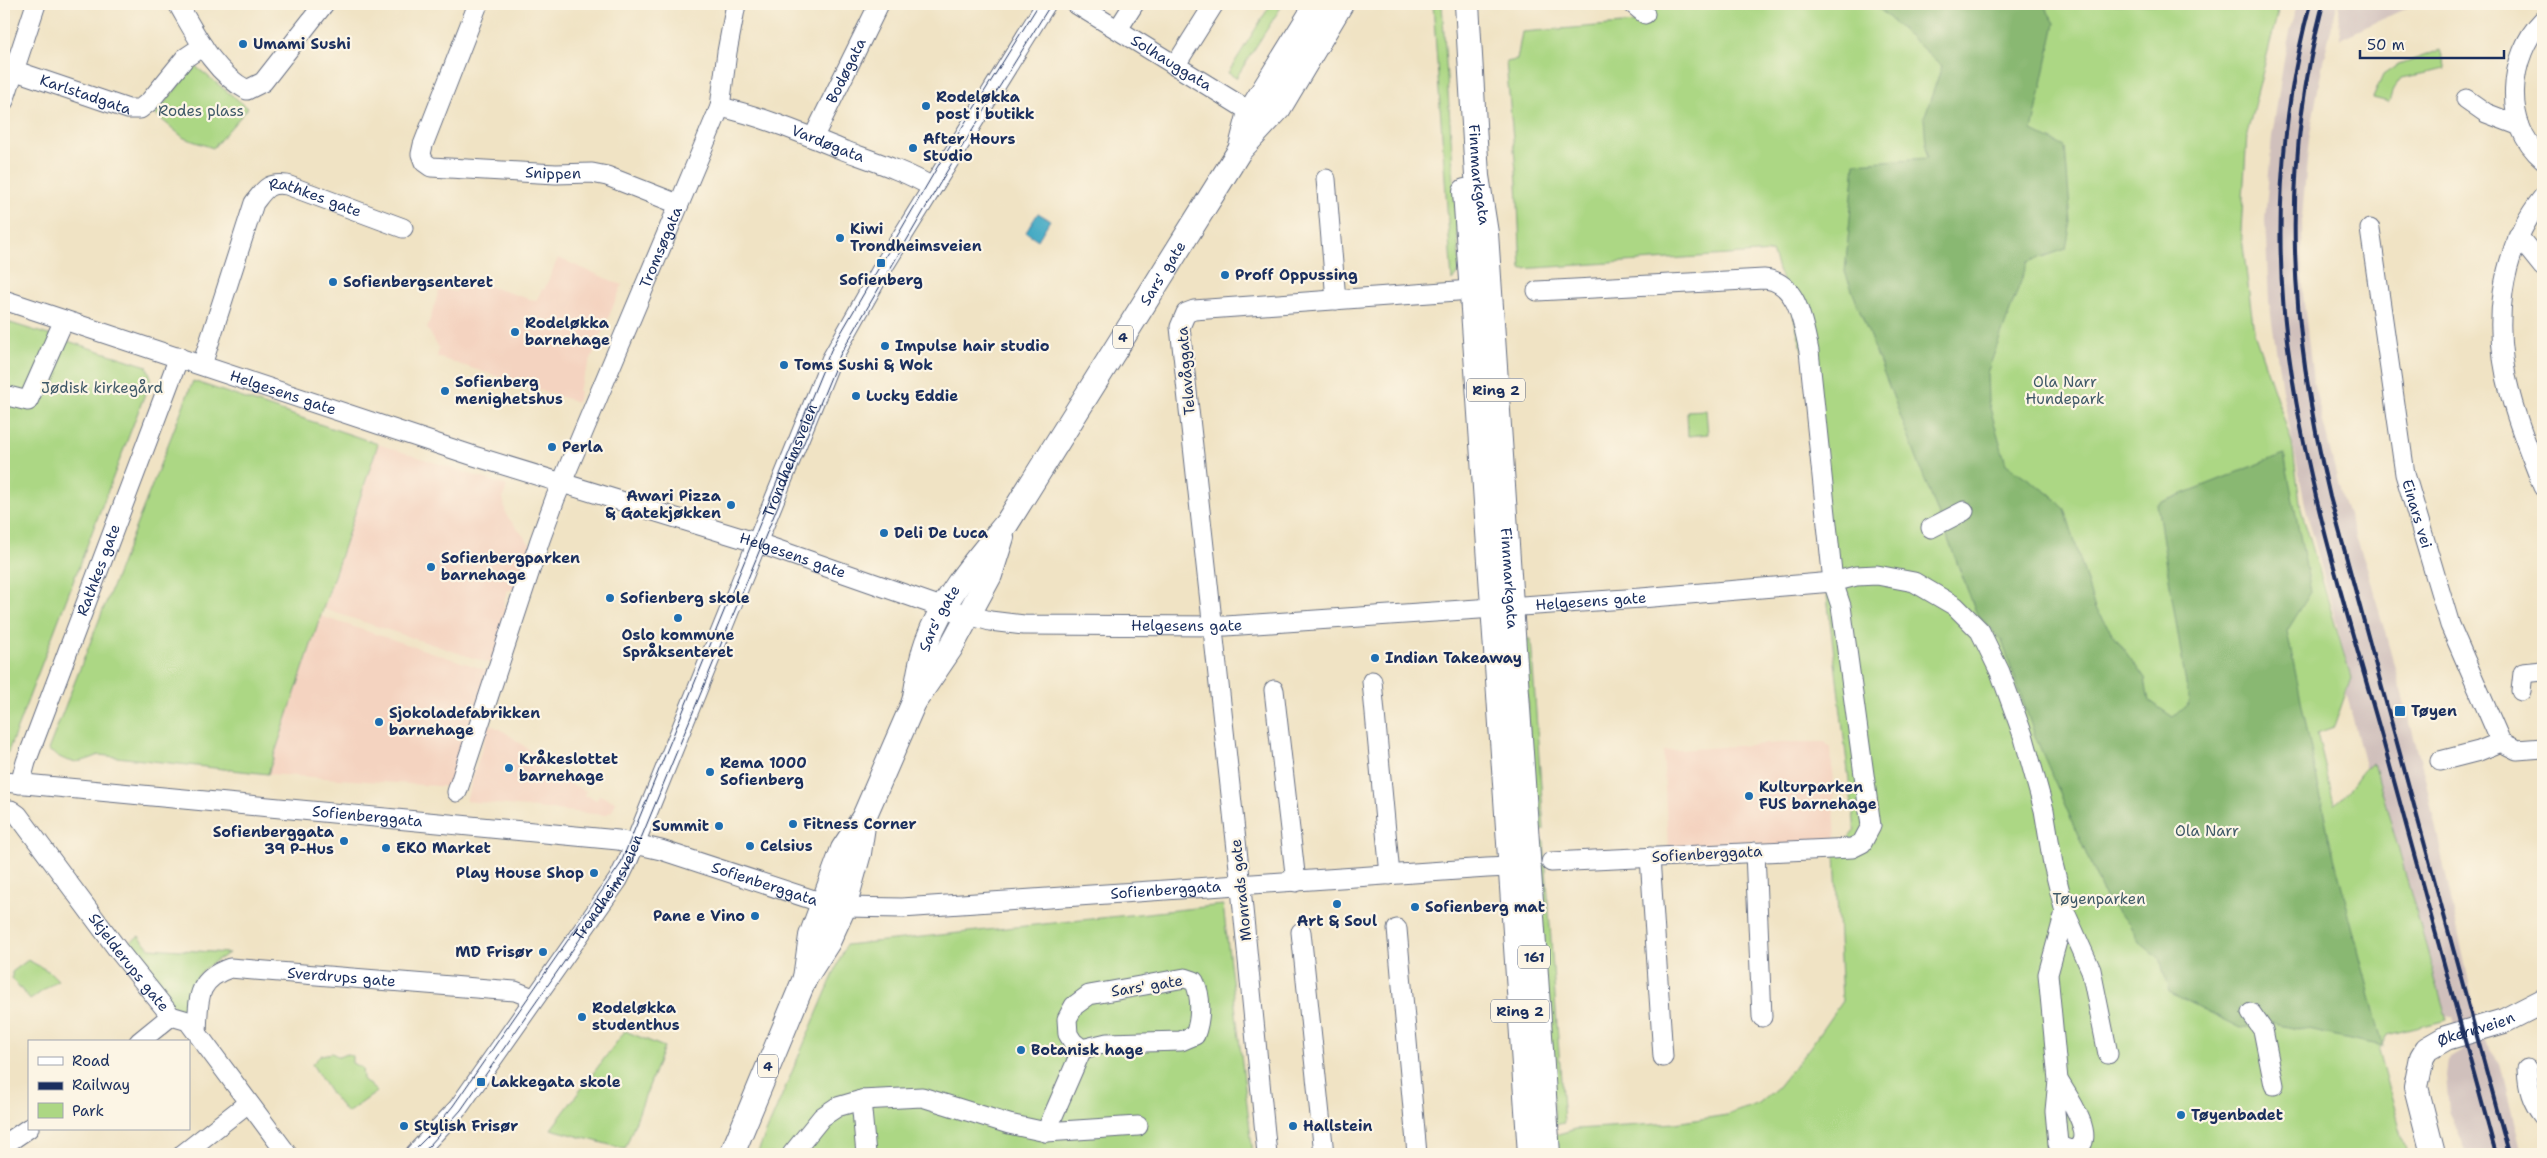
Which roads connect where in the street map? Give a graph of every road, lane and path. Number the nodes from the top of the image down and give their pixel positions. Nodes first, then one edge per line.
1 (36, 4) edge
2 (178, 4) edge
3 (324, 4) edge
4 (478, 4) edge
5 (736, 4) edge
6 (879, 4) edge
7 (1046, 4) edge
8 (1076, 4) edge
9 (1134, 4) edge
10 (1214, 4) edge
11 (1316, 4) edge
12 (1342, 4) edge
13 (1452, 4) edge
14 (1468, 4) edge
15 (2543, 20) edge
16 (1118, 29) junction
17 (203, 46) junction
18 (1175, 66) junction
19 (9, 69) edge
20 (2466, 99) dead end
21 (4, 101) edge
22 (720, 107) junction
23 (1258, 117) junction
24 (2520, 126) junction
25 (813, 138) junction
26 (2543, 159) edge
27 (1326, 179) dead end
28 (932, 187) junction
29 (2543, 197) edge
30 (678, 204) junction
31 (403, 228) dead end
32 (2370, 229) dead end
33 (2518, 236) junction
34 (2543, 267) edge
35 (1471, 290) junction
36 (1537, 291) dead end
37 (4, 300) edge
38 (1336, 300) junction
39 (64, 320) junction
40 (179, 357) junction
41 (202, 365) junction
42 (4, 395) edge
43 (2536, 446) edge
44 (562, 482) junction
45 (2543, 487) edge
46 (1964, 511) dead end
47 (1006, 523) junction
48 (1931, 528) dead end
49 (757, 542) junction
50 (1833, 582) junction
51 (1502, 606) junction
52 (944, 608) junction
53 (967, 616) junction
54 (1212, 626) junction
55 (2543, 671) edge
56 (1372, 681) dead end
57 (1274, 690) dead end
58 (2521, 691) dead end
59 (914, 702) junction
60 (2501, 742) junction
61 (2543, 748) edge
62 (2440, 761) dead end
63 (12, 783) edge
64 (457, 792) dead end
65 (7, 810) edge
66 (634, 843) junction
67 (1755, 852) junction
68 (1650, 857) junction
69 (1551, 862) dead end
70 (1519, 872) junction
71 (1390, 875) junction
72 (1296, 882) junction
73 (1241, 886) junction
74 (834, 905) junction
75 (2066, 912) junction
76 (1397, 929) dead end
77 (1302, 932) dead end
78 (533, 998) junction
79 (2543, 1001) edge
80 (2251, 1013) dead end
81 (171, 1016) junction
82 (1762, 1017) dead end
83 (197, 1032) junction
84 (1540, 1038) joint
85 (141, 1040) edge
86 (1082, 1049) junction
87 (2108, 1054) dead end
88 (1663, 1057) dead end
89 (2527, 1069) dead end
90 (2058, 1080) dead end
91 (2274, 1085) dead end
92 (861, 1100) junction
93 (248, 1103) junction
94 (2543, 1116) edge
95 (1138, 1126) dead end
96 (28, 1129) edge
97 (1046, 1132) junction
98 (4, 1145) edge
99 (182, 1154) edge
100 (287, 1154) edge
101 (415, 1154) edge
102 (732, 1154) edge
103 (792, 1154) edge
104 (866, 1154) edge
105 (1267, 1154) edge
106 (1324, 1154) edge
107 (1418, 1154) edge
108 (1530, 1154) edge
109 (1548, 1154) edge
110 (2434, 1154) edge

1 - 19 street
2 - 17 street
3 - 17 street
4 - 30 street, Snippen
5 - 22 street, Tromsøgata
6 - 25 street, Bodøgata
7 - 28 street, Trondheimsveien
8 - 16 street, Solhauggata
9 - 16 street
10 - 18 street
11 - 23 main road, Sars' gate / 4
12 - 23 main road, Sars' gate / 4
13 - 35 main road, Finnmarkgata / Ring 2
14 - 51 main road, Finnmarkgata / Ring 2
15 - 24 street
16 - 18 street, Solhauggata
17 - 19 street, Karlstadgata
18 - 23 street, Solhauggata
19 - 21 street
20 - 24 street
22 - 25 street, Vardøgata
22 - 30 street, Tromsøgata
23 - 47 main road, Sars' gate / 4
24 - 26 street
25 - 28 street, Vardøgata
27 - 38 street
28 - 49 street, Trondheimsveien
29 - 33 street
30 - 44 street, Tromsøgata
31 - 41 street, Rathkes gate
32 - 60 street, Einars vei
33 - 34 street
33 - 43 street
35 - 38 street, Telavåggata
35 - 51 main road, Finnmarkgata / Ring 2
36 - 50 street
37 - 39 street, Helgesens gate
38 - 54 street, Telavåggata
39 - 40 street, Helgesens gate
39 - 42 street
40 - 41 street, Helgesens gate
40 - 63 street, Rathkes gate
41 - 44 street, Helgesens gate
43 - 45 street
44 - 49 street, Helgesens gate
44 - 64 street
46 - 48 street
47 - 52 main road, Sars' gate / 4
47 - 53 main road, Sars' gate / 4
49 - 52 street, Helgesens gate
49 - 66 street, Trondheimsveien
50 - 51 street, Helgesens gate
50 - 67 street, Sofienberggata
50 - 75 street, Helgesens gate
51 - 54 street, Helgesens gate
51 - 70 main road, Finnmarkgata / Ring 2
52 - 53 street, Helgesens gate
52 - 59 main road, Sars' gate / 4
53 - 54 street, Helgesens gate
53 - 59 main road, Sars' gate / 4
54 - 73 street, Monrads gate
55 - 58 street
56 - 71 street
57 - 72 street
59 - 74 main road, Sars' gate / 4
60 - 61 street
60 - 62 street
63 - 66 street, Sofienberggata
65 - 81 street, Skjelderups gate
66 - 74 street, Sofienberggata
66 - 78 street, Trondheimsveien
67 - 68 street, Sofienberggata
67 - 82 street
68 - 69 street, Sofienberggata
68 - 88 street
70 - 71 street, Sofienberggata
70 - 84 main road, Finnmarkgata / 161
70 - 108 main road, Finnmarkgata / Ring 2
71 - 72 street, Sofienberggata
72 - 73 street, Sofienberggata
73 - 74 street, Sofienberggata
73 - 105 street, Monrads gate
74 - 102 main road, Sars' gate / 4
75 - 87 street, Helgesens gate
75 - 90 street
76 - 107 street
77 - 106 street
78 - 83 street, Sverdrups gate
78 - 101 street, Trondheimsveien
79 - 110 main road, Økernveien
80 - 91 street
81 - 83 street, Skjelderups gate
81 - 85 street
83 - 93 street, Skjelderups gate
84 - 109 main road, Finnmarkgata / Ring 2
86 - 86 street, Sars' gate
86 - 97 street
89 - 94 street
92 - 97 street
92 - 103 street
92 - 104 street
93 - 99 street
93 - 100 street, Skjelderups gate
95 - 97 street
96 - 98 street

